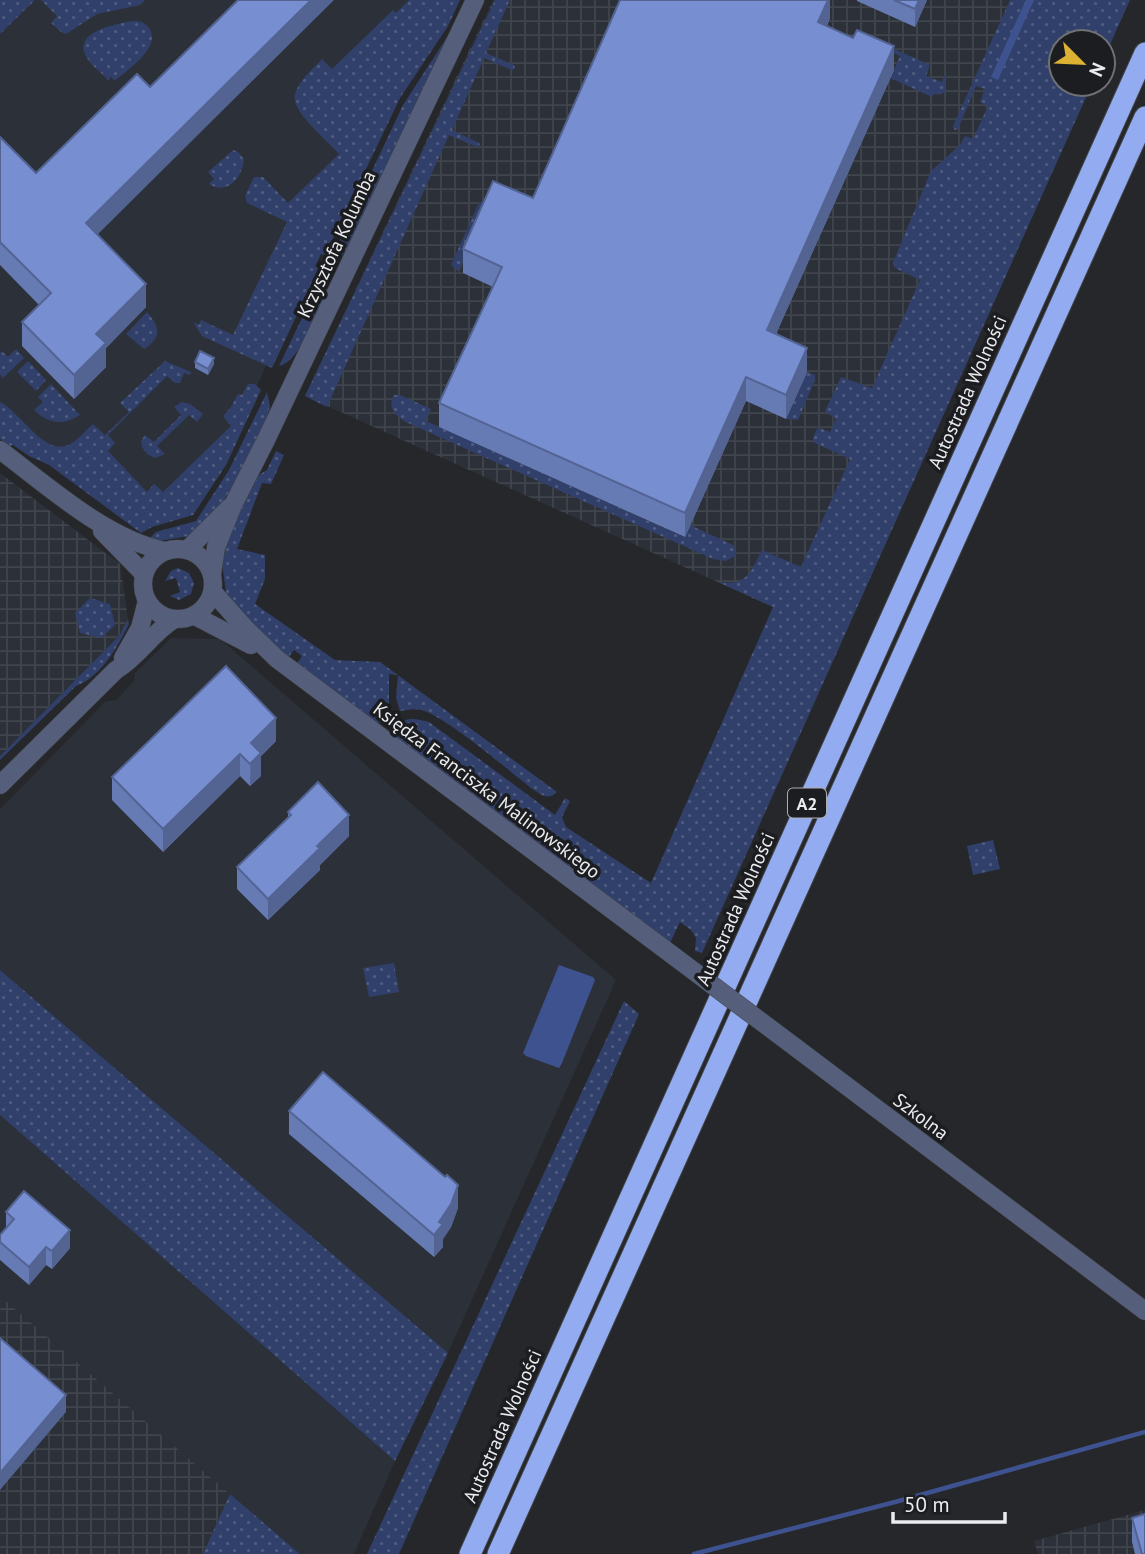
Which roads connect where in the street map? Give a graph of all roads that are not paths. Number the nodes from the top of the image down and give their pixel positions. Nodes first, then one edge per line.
1 (475, 0) edge
2 (1145, 53) edge
3 (1145, 117) edge
4 (0, 450) edge
5 (233, 505) junction
6 (89, 517) junction
7 (187, 550) junction
8 (165, 551) junction
9 (144, 574) junction
10 (213, 583) junction
11 (147, 601) junction
12 (195, 616) junction
13 (173, 620) junction
14 (277, 659) junction
15 (116, 670) junction
16 (0, 785) edge
17 (671, 954) joint
18 (1145, 1311) edge
19 (470, 1554) edge
20 (498, 1554) edge

1 - 5 street, Krzysztofa Kolumba
2 - 19 highway, Autostrada Wolności / A2
3 - 20 highway, A2
4 - 6 street
5 - 7 street, Krzysztofa Kolumba
5 - 10 street, Krzysztofa Kolumba
6 - 8 street
6 - 9 street
7 - 8 street
7 - 10 street
8 - 9 street
9 - 11 street
10 - 12 street
10 - 14 street, Księdza Franciszka Malinowskiego
11 - 13 street
11 - 15 street
12 - 13 street
12 - 14 street, Księdza Franciszka Malinowskiego
13 - 15 street
14 - 17 street, Księdza Franciszka Malinowskiego
15 - 16 street
17 - 18 street, Szkolna, bridge

